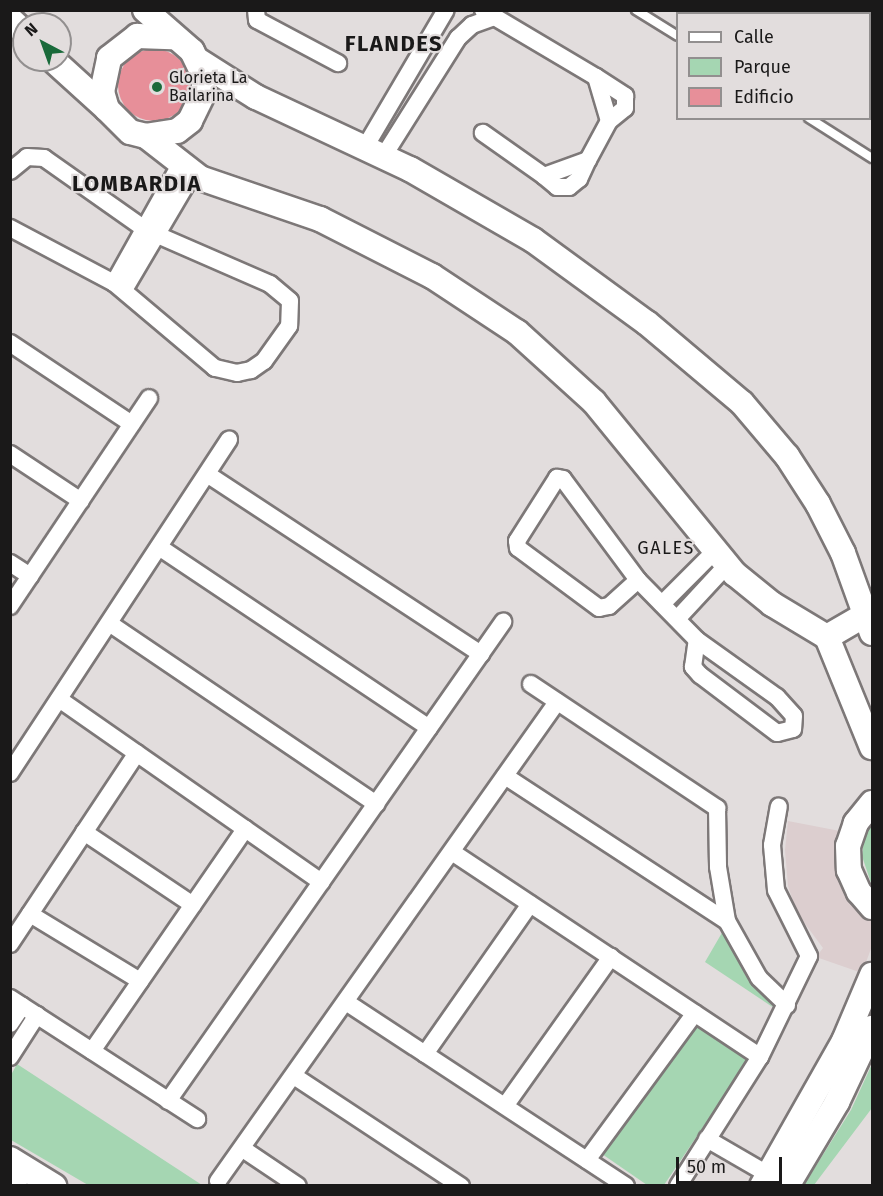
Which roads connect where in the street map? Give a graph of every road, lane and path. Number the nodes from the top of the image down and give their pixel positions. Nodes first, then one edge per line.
1 (145, 10) edge
2 (240, 10) edge
3 (446, 10) edge
4 (636, 10) edge
5 (489, 14) edge
6 (256, 15) edge
7 (676, 35) edge
8 (172, 37) junction
9 (199, 61) junction
10 (338, 63) dead end
11 (66, 72) edge
12 (406, 81) junction
13 (425, 91) junction
14 (107, 109) junction
15 (812, 120) edge
16 (483, 133) dead end
17 (146, 136) junction
18 (373, 153) junction
19 (873, 158) edge
20 (186, 169) junction
21 (10, 171) edge
22 (10, 228) edge
23 (152, 233) junction
24 (119, 287) junction
25 (10, 343) edge
26 (149, 398) dead end
27 (132, 424) junction
28 (229, 440) dead end
29 (10, 454) edge
30 (207, 474) junction
31 (81, 501) junction
32 (159, 547) junction
33 (721, 558) junction
34 (10, 563) edge
35 (30, 576) junction
36 (639, 580) junction
37 (662, 604) junction
38 (10, 606) edge
39 (869, 618) edge
40 (677, 619) junction
41 (503, 622) dead end
42 (109, 623) junction
43 (827, 637) junction
44 (697, 639) junction
45 (481, 654) junction
46 (531, 684) dead end
47 (60, 699) junction
48 (557, 702) junction
49 (429, 728) junction
50 (873, 747) edge
51 (137, 753) junction
52 (10, 773) edge
53 (505, 776) junction
54 (873, 803) edge
55 (376, 804) junction
56 (779, 807) dead end
57 (245, 829) junction
58 (84, 832) junction
59 (452, 852) junction
60 (321, 882) junction
61 (530, 904) junction
62 (193, 905) junction
63 (873, 908) edge
64 (30, 914) junction
65 (727, 921) junction
66 (10, 944) edge
67 (610, 957) junction
68 (873, 975) edge
69 (140, 981) junction
70 (16, 1002) edge
71 (346, 1002) junction
72 (787, 1005) junction
73 (695, 1013) junction
74 (37, 1015) junction
75 (12, 1022) edge
76 (873, 1028) edge
77 (92, 1051) junction
78 (425, 1053) junction
79 (10, 1057) edge
80 (760, 1057) junction
81 (294, 1076) junction
82 (168, 1101) junction
83 (505, 1106) junction
84 (197, 1119) dead end
85 (705, 1144) junction
86 (243, 1149) junction
87 (10, 1159) edge
88 (587, 1160) junction
89 (218, 1181) dead end
90 (771, 1182) edge
91 (10, 1183) edge
92 (15, 1185) edge
93 (54, 1185) edge
94 (298, 1185) edge
95 (461, 1185) edge
96 (626, 1185) edge
97 (678, 1185) edge

1 - 8 street
2 - 6 street
3 - 12 street
4 - 7 lane
5 - 13 street
5 - 16 street
6 - 10 street
8 - 9 street
8 - 14 street
9 - 17 street
9 - 18 street
11 - 14 street
12 - 13 street
12 - 18 street
13 - 18 street
14 - 17 street
15 - 19 lane
17 - 20 street
18 - 39 street
20 - 23 street
20 - 33 street
21 - 23 street
22 - 24 street
23 - 24 street
23 - 24 street
25 - 27 street
26 - 27 street
27 - 31 street
28 - 30 street
29 - 31 street
30 - 32 street
30 - 45 street
31 - 35 street
32 - 42 street
32 - 49 street
33 - 37 street
33 - 40 street
33 - 43 street
34 - 35 street
35 - 38 street
36 - 36 street
36 - 37 street
37 - 40 street
39 - 43 street
40 - 44 street
41 - 45 street
42 - 47 street
42 - 55 street
43 - 50 street
44 - 44 street
45 - 49 street
46 - 48 street
47 - 51 street
47 - 52 street
48 - 53 street
48 - 65 street
49 - 55 street
51 - 57 street
51 - 58 street
53 - 59 street
53 - 65 street
54 - 63 street
55 - 60 street
56 - 72 street
57 - 60 street
57 - 62 street
58 - 62 street
58 - 64 street
59 - 61 street
59 - 71 street
60 - 82 street
61 - 67 street
61 - 78 street
62 - 69 street
64 - 66 street
64 - 69 street
65 - 72 street
67 - 73 street
67 - 83 street
68 - 90 street
69 - 77 street
70 - 74 street
70 - 75 street
71 - 78 street
71 - 81 street
72 - 80 street
73 - 80 street
73 - 88 street
74 - 77 street
74 - 79 street
76 - 90 street
77 - 82 street
78 - 83 street
80 - 85 street
81 - 86 street
81 - 95 street
82 - 84 street
83 - 88 street
85 - 90 street
85 - 97 street
86 - 89 street
86 - 94 street
87 - 93 street
88 - 96 street
91 - 92 street

